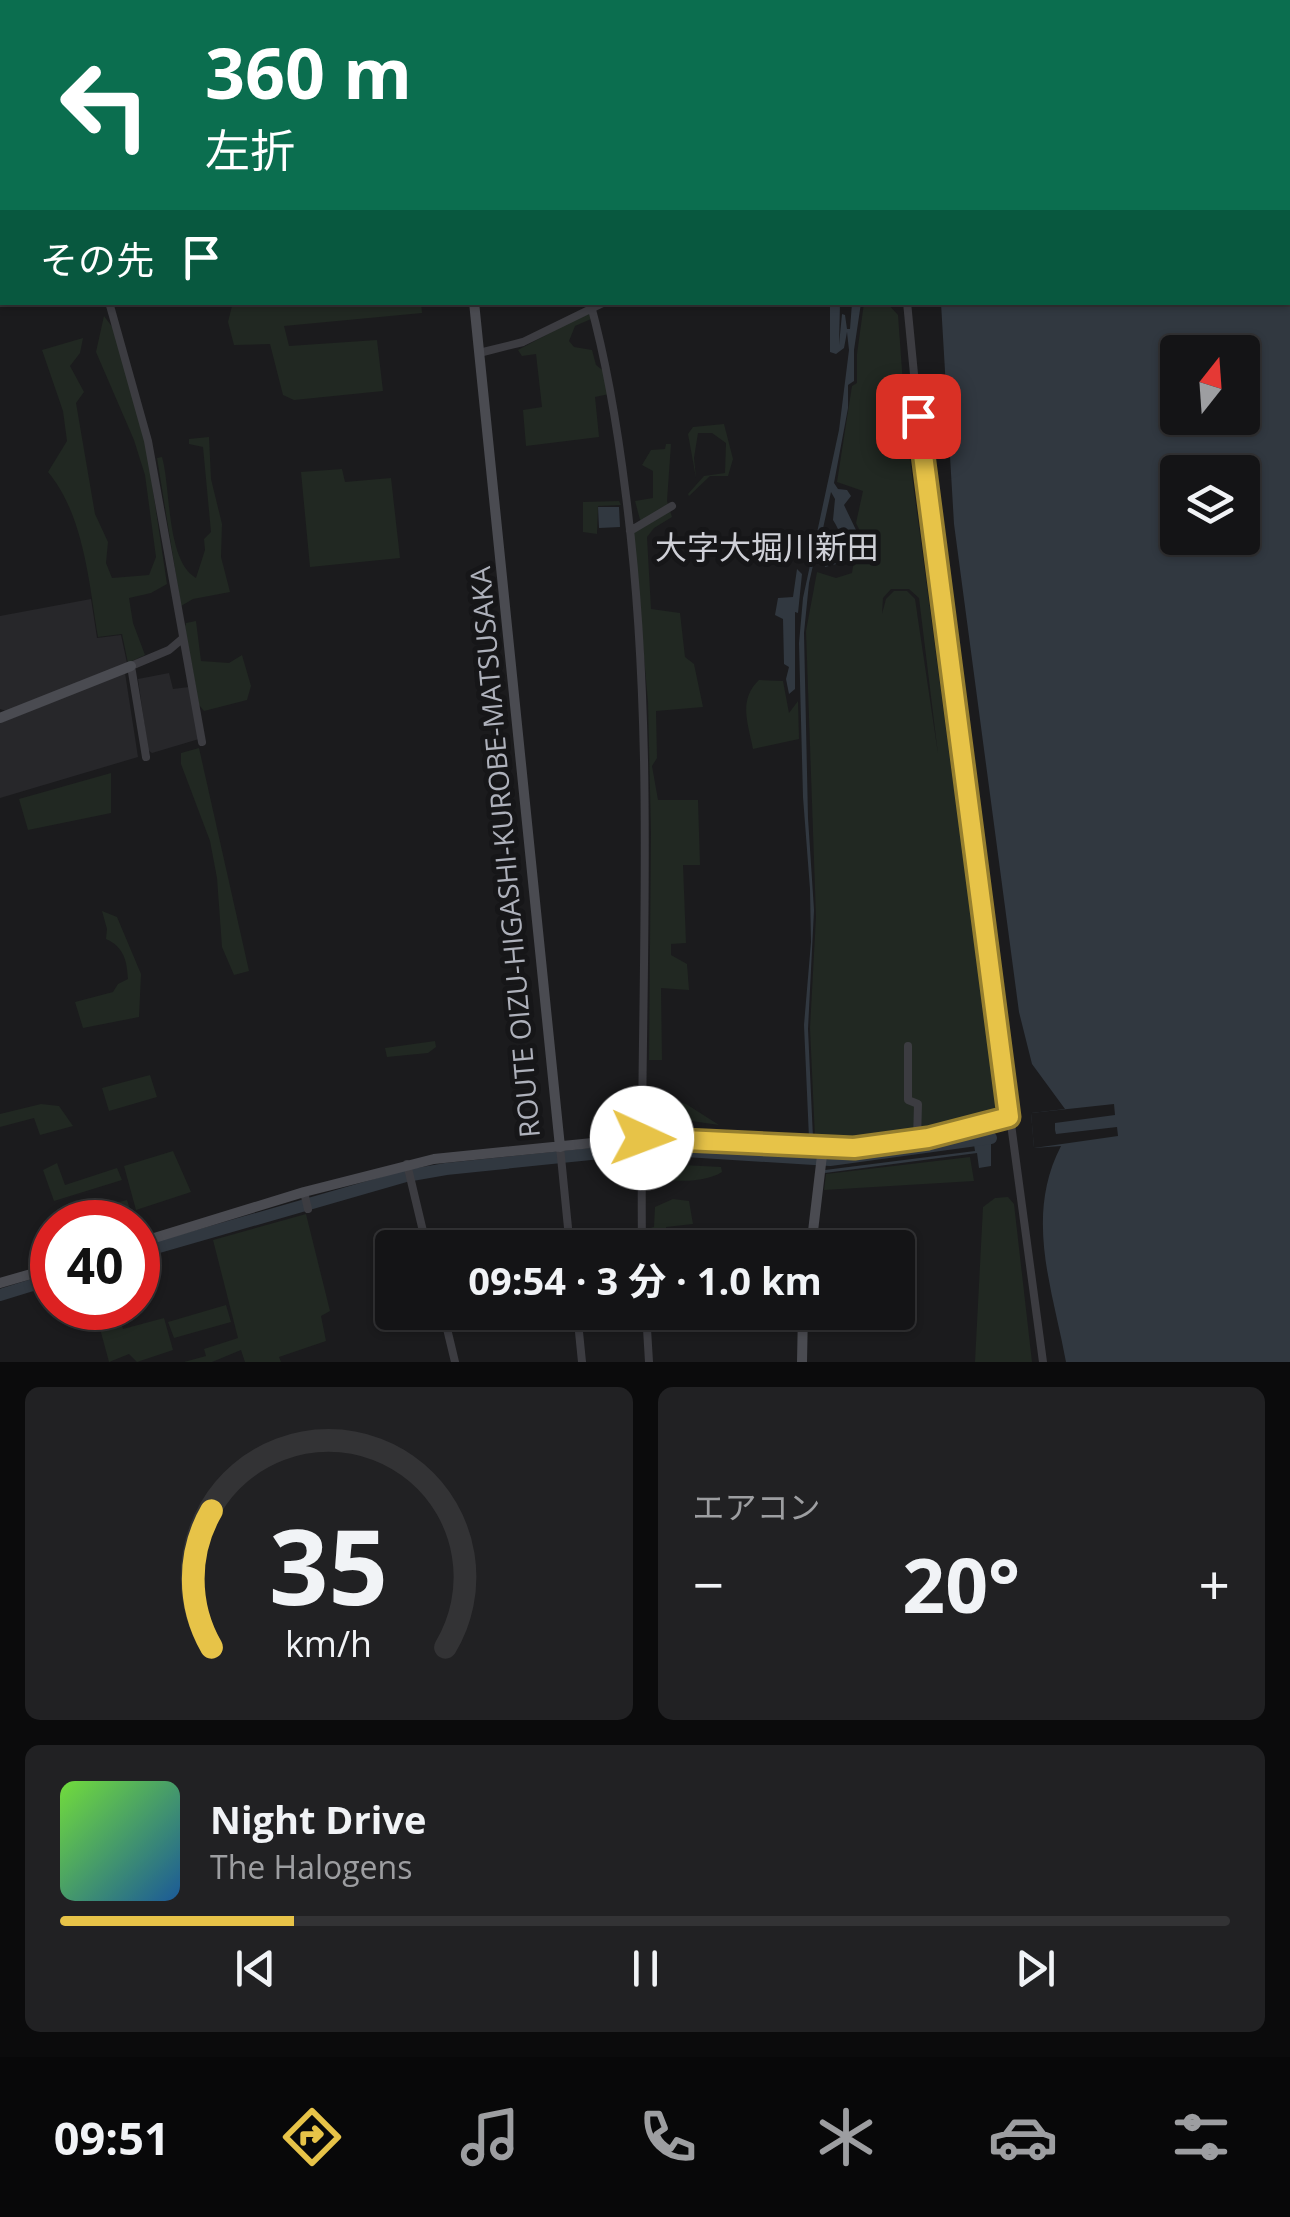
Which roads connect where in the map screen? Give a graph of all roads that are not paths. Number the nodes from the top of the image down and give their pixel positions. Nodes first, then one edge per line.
1 (109, 305) edge
2 (474, 305) edge
3 (591, 305) edge
4 (907, 305) edge
5 (479, 353) junction
6 (672, 506) dead end
7 (630, 531) junction
8 (182, 639) junction
9 (131, 666) junction
10 (0, 718) edge
11 (202, 742) dead end
12 (146, 757) dead end
13 (908, 1046) dead end
14 (1009, 1117) junction
15 (918, 1140) junction
16 (641, 1145) junction
17 (822, 1149) junction
18 (560, 1153) junction
19 (408, 1171) junction
20 (304, 1195) junction
21 (308, 1209) dead end
22 (423, 1230) edge
23 (568, 1230) edge
24 (642, 1230) edge
25 (813, 1230) edge
26 (160, 1237) edge
27 (30, 1274) edge
28 (0, 1283) edge
29 (447, 1330) edge
30 (579, 1330) edge
31 (647, 1330) edge
32 (803, 1330) edge
33 (455, 1362) edge
34 (582, 1362) edge
35 (649, 1362) edge
36 (802, 1362) edge
37 (1043, 1362) edge

1 - 8 street
2 - 5 main road, ROUTE OIZU-HIGASHI-KUROBE-MATSUSAKA
3 - 5 street
3 - 7 street
4 - 14 street
5 - 18 main road, ROUTE OIZU-HIGASHI-KUROBE-MATSUSAKA
6 - 7 street
7 - 16 street
8 - 9 street
8 - 11 street
9 - 10 main road
9 - 12 street
13 - 15 street
14 - 15 street
14 - 37 street
15 - 17 street
16 - 17 main road
16 - 18 main road
16 - 24 street
17 - 25 main road
18 - 19 main road, ROUTE OIZU-HIGASHI-KUROBE-MATSUSAKA
18 - 23 street
19 - 20 main road, ROUTE OIZU-HIGASHI-KUROBE-MATSUSAKA
19 - 22 street
20 - 21 street
20 - 26 main road, ROUTE OIZU-HIGASHI-KUROBE-MATSUSAKA
27 - 28 main road
29 - 33 street
30 - 34 street
31 - 35 street
32 - 36 main road

